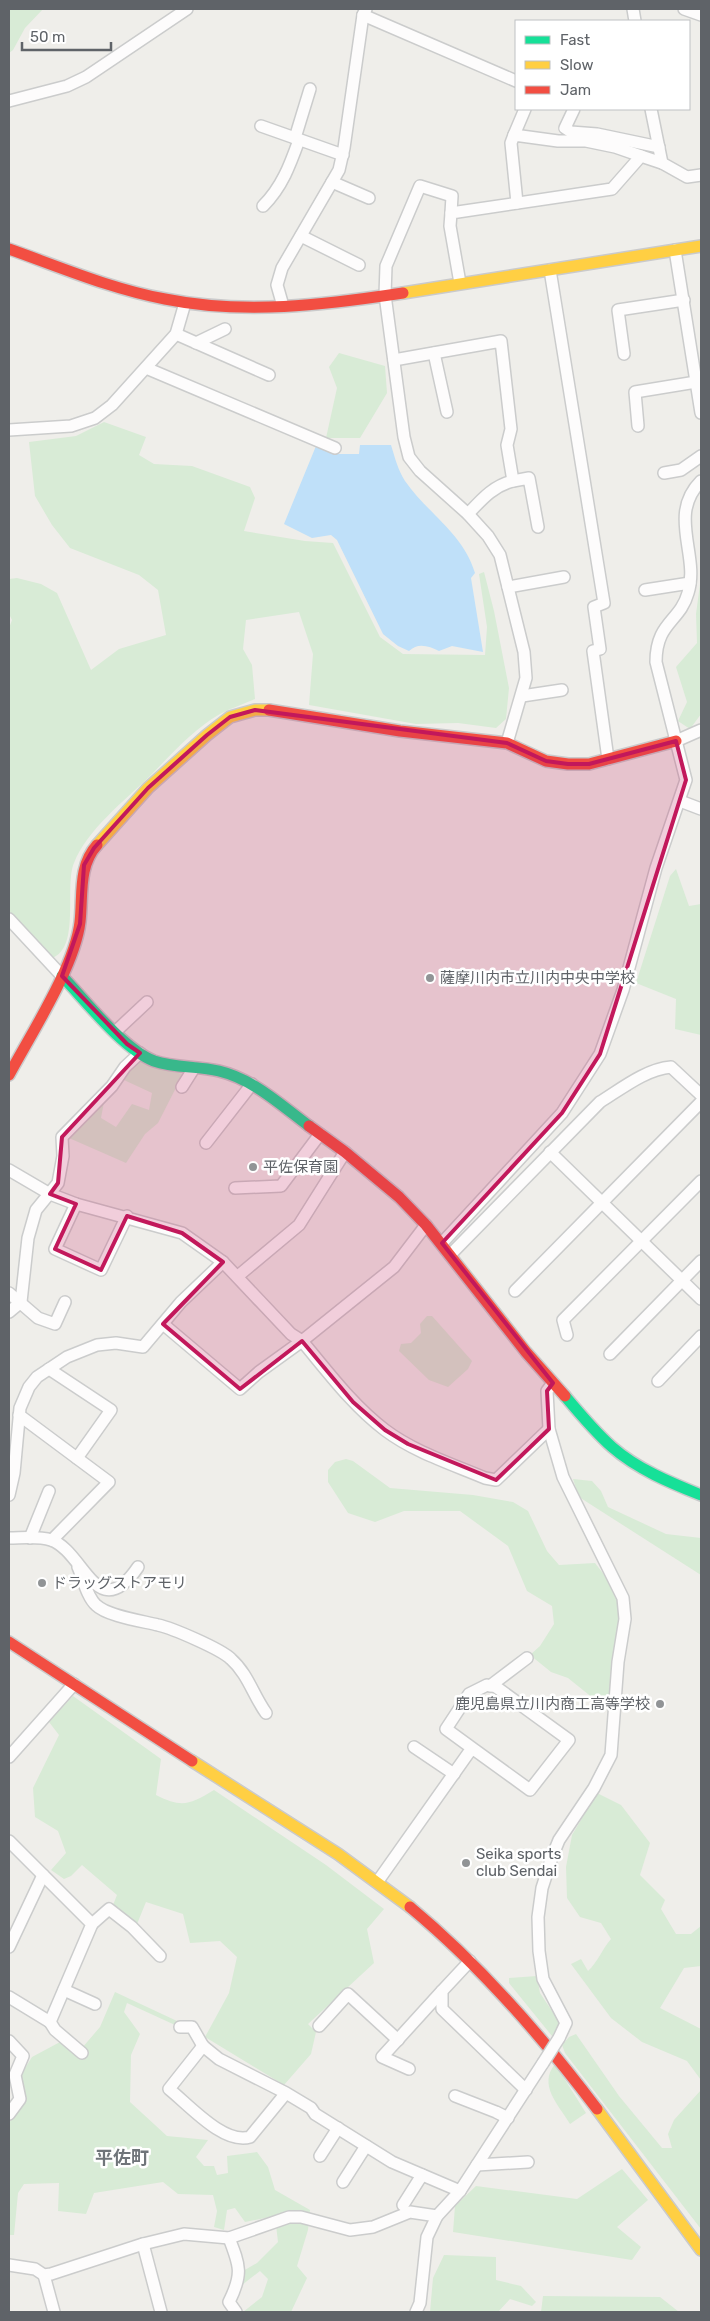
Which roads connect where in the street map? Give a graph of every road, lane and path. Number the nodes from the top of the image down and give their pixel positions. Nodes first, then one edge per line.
1 (187, 9) edge
2 (684, 9) edge
3 (364, 12) edge
4 (701, 15) edge
5 (515, 81) edge
6 (310, 89) dead end
7 (9, 101) edge
8 (525, 110) edge
9 (574, 110) edge
10 (652, 110) edge
11 (261, 126) dead end
12 (514, 135) junction
13 (297, 139) junction
14 (659, 147) junction
15 (343, 155) junction
16 (641, 156) junction
17 (662, 164) junction
18 (701, 175) edge
19 (332, 182) junction
20 (369, 198) dead end
21 (517, 203) junction
22 (263, 206) dead end
23 (451, 213) junction
24 (301, 236) junction
25 (701, 246) edge
26 (9, 249) edge
27 (675, 250) junction
28 (359, 265) dead end
29 (550, 270) junction
30 (460, 284) junction
31 (385, 295) junction
32 (684, 300) junction
33 (185, 303) junction
34 (283, 306) junction
35 (225, 329) dead end
36 (176, 334) junction
37 (196, 343) junction
38 (434, 353) junction
39 (624, 354) dead end
40 (394, 360) junction
41 (146, 368) junction
42 (270, 375) dead end
43 (696, 382) junction
44 (447, 412) dead end
45 (701, 413) edge
46 (638, 426) dead end
47 (9, 430) edge
48 (335, 448) dead end
49 (701, 456) edge
50 (664, 472) dead end
51 (513, 481) junction
52 (701, 481) edge
53 (468, 514) junction
54 (538, 527) dead end
55 (564, 577) dead end
56 (690, 583) junction
57 (508, 587) junction
58 (645, 590) dead end
59 (562, 690) dead end
60 (522, 696) junction
61 (701, 730) edge
62 (676, 741) junction
63 (507, 743) junction
64 (608, 759) junction
65 (680, 801) junction
66 (701, 809) edge
67 (9, 919) edge
68 (62, 976) junction
69 (147, 1002) dead end
70 (115, 1032) junction
71 (140, 1053) junction
72 (194, 1068) junction
73 (9, 1075) edge
74 (252, 1084) junction
75 (182, 1087) dead end
76 (701, 1095) edge
77 (701, 1102) edge
78 (320, 1134) junction
79 (206, 1143) dead end
80 (345, 1152) junction
81 (550, 1152) junction
82 (9, 1170) edge
83 (701, 1181) edge
84 (235, 1188) dead end
85 (50, 1194) junction
86 (603, 1203) junction
87 (76, 1204) junction
88 (126, 1216) junction
89 (426, 1225) junction
90 (642, 1242) junction
91 (442, 1243) junction
92 (450, 1255) junction
93 (701, 1261) edge
94 (223, 1262) junction
95 (238, 1276) junction
96 (682, 1281) junction
97 (515, 1291) dead end
98 (9, 1293) edge
99 (701, 1299) edge
100 (21, 1302) junction
101 (65, 1302) dead end
102 (9, 1312) edge
103 (163, 1324) junction
104 (567, 1335) dead end
105 (701, 1336) edge
106 (302, 1341) junction
107 (610, 1354) dead end
108 (49, 1369) junction
109 (658, 1381) dead end
110 (553, 1383) junction
111 (19, 1415) junction
112 (549, 1429) junction
113 (76, 1458) junction
114 (49, 1491) dead end
115 (9, 1494) edge
116 (701, 1495) edge
117 (9, 1538) edge
118 (30, 1538) junction
119 (52, 1540) junction
120 (78, 1567) junction
121 (138, 1567) dead end
122 (9, 1642) edge
123 (527, 1658) dead end
124 (74, 1684) junction
125 (490, 1686) junction
126 (266, 1713) dead end
127 (9, 1738) edge
128 (20, 1745) junction
129 (414, 1747) dead end
130 (472, 1748) junction
131 (9, 1757) edge
132 (454, 1774) junction
133 (9, 1841) edge
134 (43, 1875) junction
135 (378, 1881) junction
136 (92, 1924) junction
137 (9, 1947) edge
138 (160, 1956) dead end
139 (470, 1961) junction
140 (64, 1990) junction
141 (442, 1991) junction
142 (9, 1997) edge
143 (95, 2004) dead end
144 (50, 2022) junction
145 (319, 2026) dead end
146 (180, 2027) dead end
147 (398, 2040) junction
148 (9, 2041) edge
149 (203, 2046) junction
150 (82, 2053) dead end
151 (409, 2069) dead end
152 (526, 2090) junction
153 (286, 2093) junction
154 (456, 2096) dead end
155 (9, 2114) edge
156 (508, 2118) junction
157 (338, 2128) junction
158 (366, 2146) junction
159 (320, 2156) dead end
160 (528, 2162) dead end
161 (477, 2165) junction
162 (422, 2175) junction
163 (343, 2182) dead end
164 (460, 2191) junction
165 (403, 2205) dead end
166 (437, 2216) junction
167 (229, 2238) junction
168 (144, 2244) junction
169 (701, 2250) edge
170 (9, 2265) edge
171 (44, 2275) junction
172 (247, 2306) dead end
173 (54, 2312) edge
174 (161, 2312) edge
175 (236, 2312) edge
176 (416, 2312) edge

1 - 7 street
2 - 4 street
3 - 5 street
3 - 15 street
6 - 13 street
8 - 12 street
9 - 14 street
10 - 14 street
11 - 13 street
12 - 16 street
12 - 21 street
13 - 15 street
13 - 22 street
14 - 17 street
15 - 19 street
16 - 17 street
16 - 21 street
17 - 18 street
19 - 20 street
19 - 24 street
21 - 23 street
23 - 30 street
23 - 31 street
24 - 28 street
24 - 34 street
25 - 27 street
26 - 33 street
27 - 29 street
27 - 32 street
29 - 30 street
29 - 64 street
30 - 31 street
31 - 34 street
31 - 40 street
32 - 39 street
32 - 43 street
33 - 34 street
33 - 36 street
35 - 37 street
36 - 37 street
36 - 41 street
37 - 42 street
38 - 40 street
38 - 44 street
38 - 51 street
40 - 53 street
41 - 47 street
41 - 48 street
43 - 45 street
43 - 46 street
49 - 50 street
51 - 53 street
51 - 54 street
52 - 56 street
53 - 57 street
55 - 57 street
56 - 58 street
56 - 62 street
57 - 60 street
59 - 60 street
60 - 63 street
61 - 62 street
62 - 64 street
62 - 65 street
63 - 64 street
63 - 68 street
65 - 66 street
65 - 91 street
67 - 68 street
68 - 70 street
68 - 73 street
69 - 70 street
70 - 71 street
71 - 72 street
71 - 85 street
72 - 74 street
72 - 75 street
74 - 78 street
74 - 79 street
76 - 81 street
77 - 86 street
78 - 80 street
78 - 84 street
80 - 89 street
80 - 95 street
81 - 86 street
81 - 92 street
82 - 85 street
83 - 90 street
85 - 87 street
85 - 100 street
86 - 90 street
86 - 97 street
87 - 88 street
87 - 88 street
88 - 94 street
89 - 91 street
89 - 106 street
90 - 96 street
90 - 104 street
91 - 92 street
92 - 110 street
93 - 96 street
94 - 95 street
94 - 103 street
95 - 106 street
96 - 99 street
96 - 107 street
98 - 100 street
100 - 101 street
100 - 102 street
103 - 106 street
103 - 108 street
105 - 109 street
106 - 112 street
108 - 111 street
108 - 113 street
110 - 112 street
110 - 116 street
111 - 113 street
111 - 115 street
112 - 152 street, bridge
113 - 119 street
114 - 118 street
117 - 118 street
118 - 119 street
119 - 120 street
120 - 121 street
120 - 126 street
122 - 124 street
123 - 125 street
124 - 128 street
124 - 135 street
125 - 130 street
125 - 130 street
127 - 128 street
128 - 131 street
129 - 132 street
130 - 132 street
132 - 135 street
133 - 134 street
134 - 136 street
134 - 137 street
135 - 139 street
136 - 138 street
136 - 140 street
139 - 141 street
139 - 169 street
140 - 143 street
140 - 144 street
141 - 147 street
141 - 152 street
142 - 144 street
144 - 150 street
145 - 147 street
146 - 149 street
147 - 151 street
148 - 155 street
149 - 153 street
149 - 153 street
152 - 156 street
153 - 157 street
154 - 156 street
156 - 161 street
157 - 158 street
157 - 159 street
158 - 162 street
158 - 163 street
160 - 161 street
161 - 164 street
162 - 164 street
162 - 165 street
164 - 166 street
166 - 167 street
166 - 176 street
167 - 168 street
167 - 175 street
168 - 171 street
168 - 174 street
170 - 171 street
171 - 173 street
172 - 175 street

